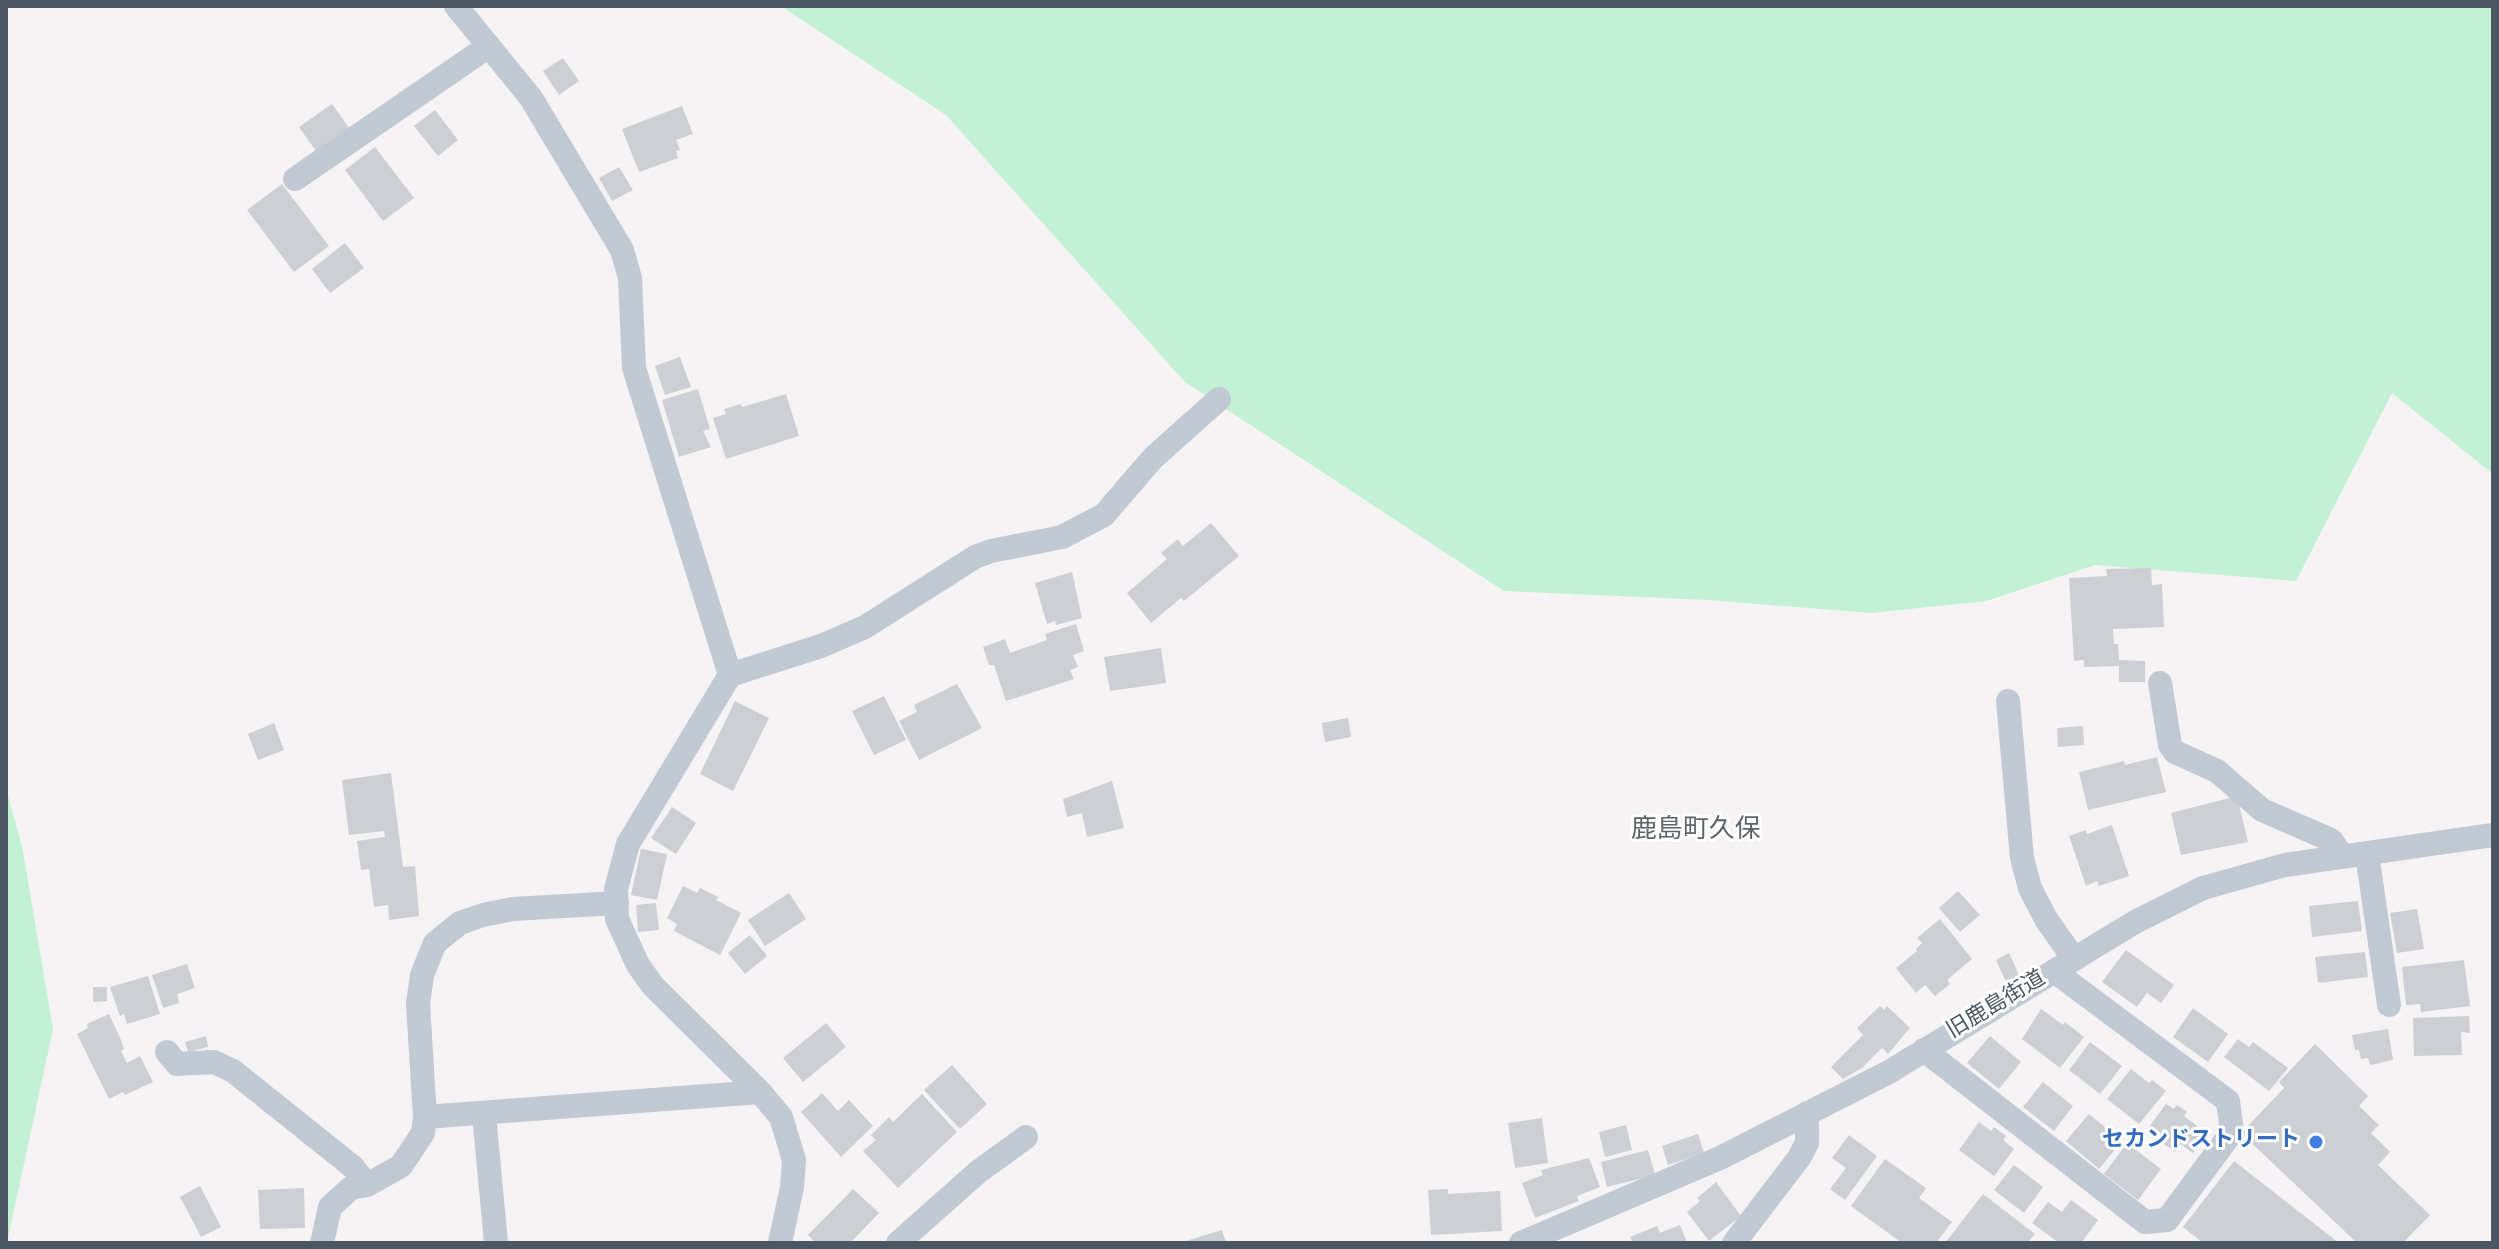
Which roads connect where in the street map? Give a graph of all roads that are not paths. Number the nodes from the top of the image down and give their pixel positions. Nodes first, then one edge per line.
1 (456, 6) edge
2 (489, 46) junction
3 (295, 179) dead end
4 (1219, 399) dead end
5 (730, 675) junction
6 (2160, 683) dead end
7 (2008, 701) dead end
8 (2493, 835) edge
9 (2355, 855) junction
10 (617, 903) junction
11 (2064, 965) junction
12 (2389, 1005) dead end
13 (1924, 1050) junction
14 (167, 1052) dead end
15 (760, 1092) junction
16 (1807, 1113) junction
17 (484, 1114) junction
18 (425, 1117) junction
19 (1026, 1137) dead end
20 (367, 1185) junction
21 (322, 1243) edge
22 (496, 1243) edge
23 (780, 1243) edge
24 (898, 1243) edge
25 (1521, 1243) edge
26 (1734, 1243) edge

1 - 2 street
2 - 3 street
2 - 5 street
4 - 5 street
5 - 10 street
6 - 9 street
7 - 11 street
8 - 9 street, 旧鹿島街道
9 - 11 street, 旧鹿島街道
9 - 12 street
10 - 15 street
10 - 18 street
11 - 13 street, 旧鹿島街道
11 - 13 street
13 - 16 street, 旧鹿島街道
14 - 20 street
15 - 17 street
15 - 23 street
16 - 25 street, 旧鹿島街道
16 - 26 street
17 - 18 street
17 - 22 street
18 - 20 street
19 - 24 street
20 - 21 street

